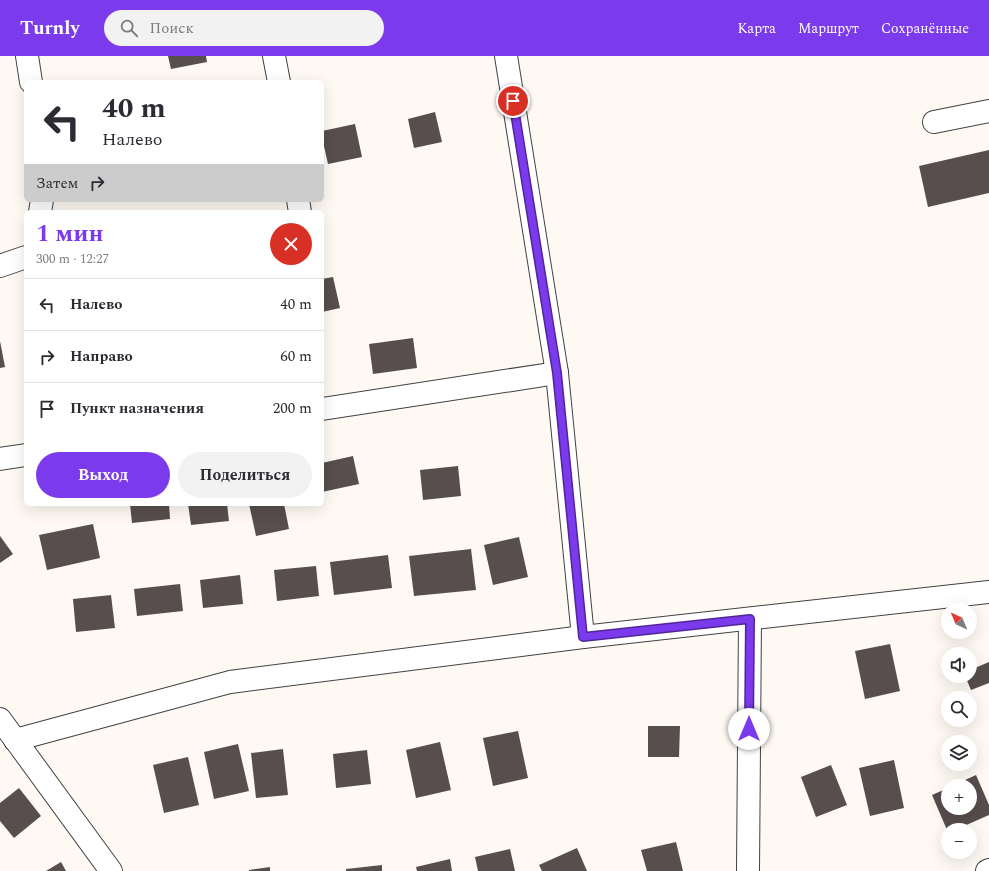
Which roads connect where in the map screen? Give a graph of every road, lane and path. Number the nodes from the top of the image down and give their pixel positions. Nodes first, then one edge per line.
1 (27, 56) edge
2 (274, 56) edge
3 (506, 56) edge
4 (31, 80) edge
5 (279, 80) edge
6 (989, 111) edge
7 (934, 122) dead end
8 (24, 258) edge
9 (0, 266) edge
10 (557, 373) junction
11 (324, 409) edge
12 (24, 455) edge
13 (0, 459) edge
14 (989, 592) edge
15 (750, 619) junction
16 (583, 637) junction
17 (0, 719) edge
18 (15, 740) junction
19 (110, 871) edge
20 (748, 871) edge

1 - 4 street
2 - 5 street
3 - 10 street
6 - 7 street
8 - 9 street
10 - 11 street
10 - 16 street
12 - 13 street
14 - 15 street
15 - 16 street
15 - 20 street
16 - 18 street
17 - 18 street
18 - 19 street

